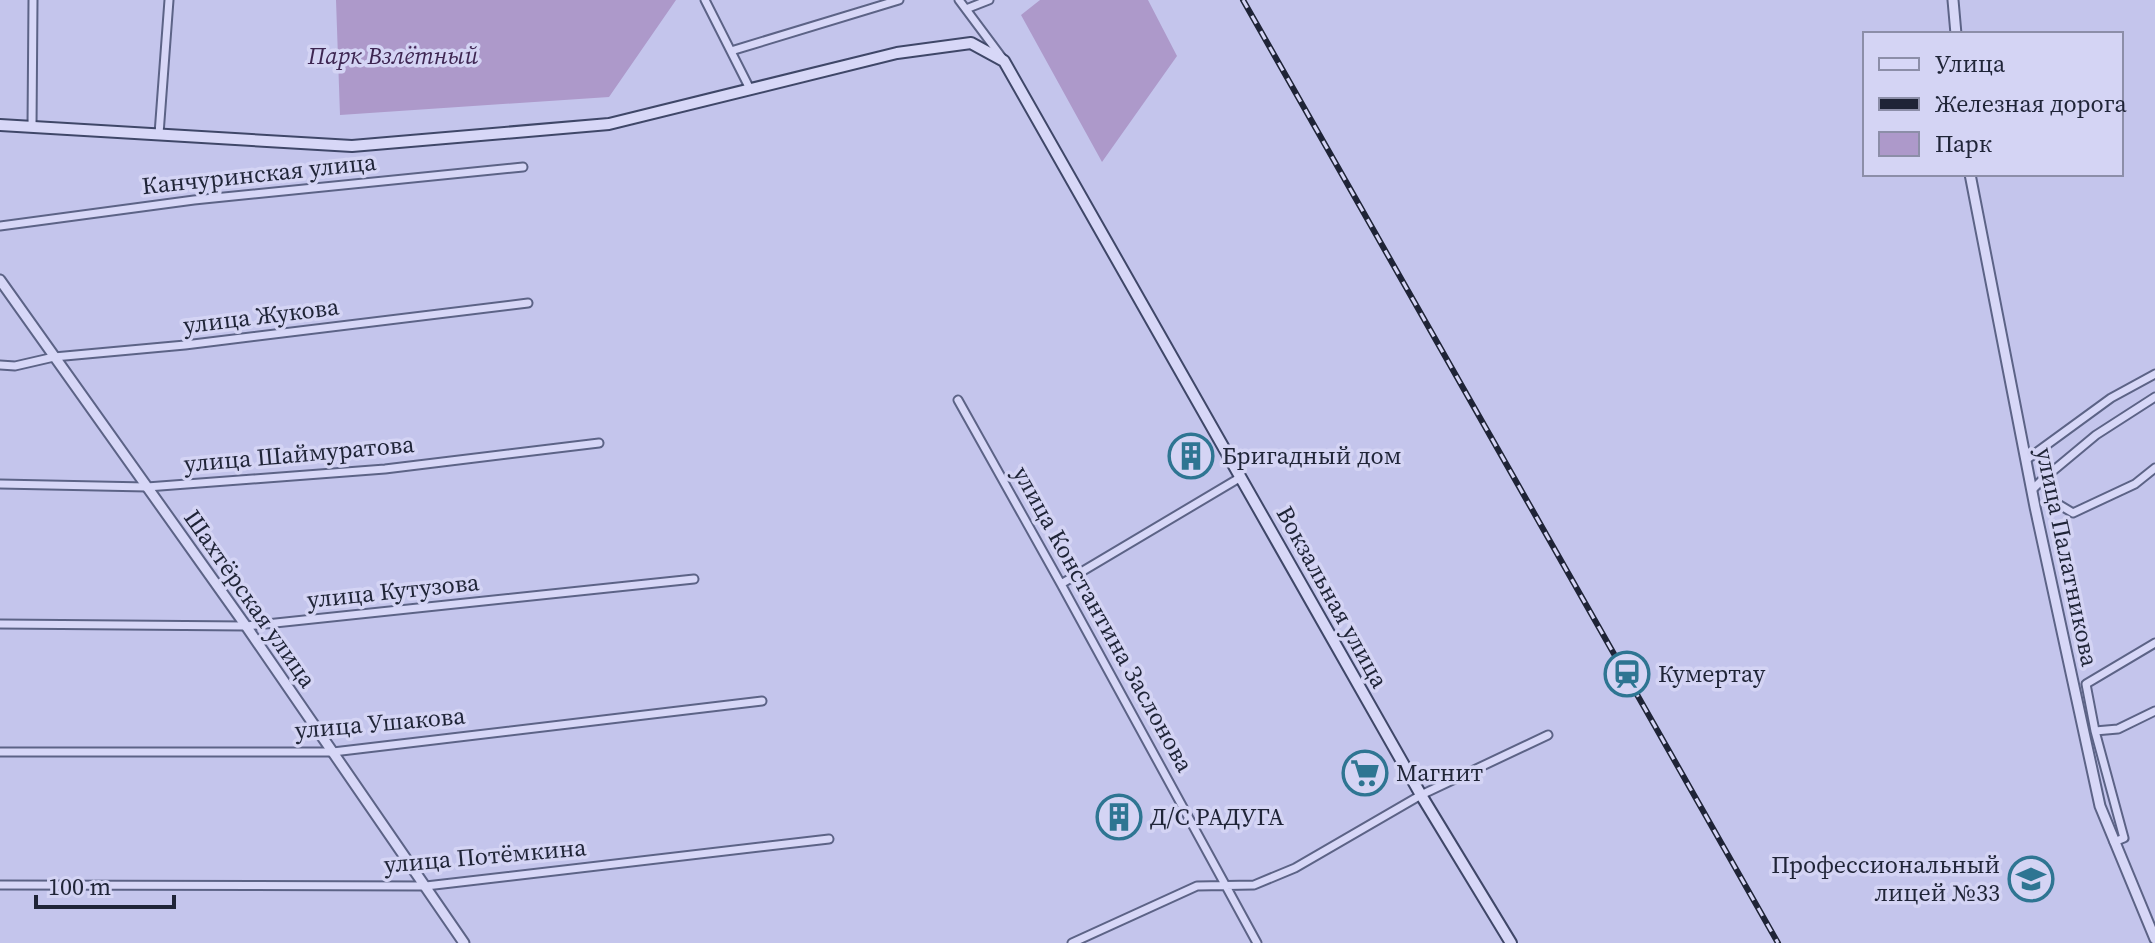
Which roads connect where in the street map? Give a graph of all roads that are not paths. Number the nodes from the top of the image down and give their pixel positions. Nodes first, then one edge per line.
1 (33, 0) edge
2 (169, 0) edge
3 (705, 0) edge
4 (899, 0) edge
5 (959, 0) edge
6 (989, 0) edge
7 (1953, 0) edge
8 (966, 9) junction
9 (1956, 32) edge
10 (731, 51) junction
11 (1004, 61) junction
12 (750, 89) junction
13 (0, 125) edge
14 (32, 127) junction
15 (159, 134) junction
16 (523, 167) dead end
17 (1970, 176) edge
18 (0, 226) edge
19 (0, 280) edge
20 (528, 303) dead end
21 (54, 357) junction
22 (0, 365) edge
23 (2155, 374) edge
24 (2155, 397) edge
25 (958, 400) dead end
26 (599, 443) dead end
27 (2026, 460) junction
28 (2155, 468) edge
29 (1241, 477) junction
30 (2042, 480) junction
31 (0, 484) edge
32 (147, 487) junction
33 (2032, 490) junction
34 (694, 579) dead end
35 (1061, 584) junction
36 (0, 624) edge
37 (246, 626) junction
38 (2155, 643) edge
39 (762, 701) dead end
40 (2155, 711) edge
41 (2095, 731) junction
42 (1548, 735) dead end
43 (0, 752) edge
44 (333, 752) junction
45 (1421, 795) junction
46 (829, 839) dead end
47 (2114, 842) junction
48 (0, 885) edge
49 (426, 886) junction
50 (1226, 886) junction
51 (2155, 939) edge
52 (464, 943) edge
53 (1072, 943) edge
54 (1257, 943) edge
55 (1511, 943) edge

1 - 14 street
2 - 15 street
3 - 10 street
4 - 10 street
5 - 8 street
6 - 8 street
7 - 9 street
8 - 11 street
10 - 12 street
11 - 12 main road
11 - 29 main road, Вокзальная улица
12 - 15 main road
13 - 14 main road
14 - 15 main road
16 - 18 street, Канчуринская улица
17 - 27 street, улица Палатникова
19 - 21 street, Шахтёрская улица
20 - 21 street, улица Жукова
21 - 22 street, улица Жукова
21 - 32 street, Шахтёрская улица
23 - 27 street
24 - 30 street
25 - 35 street, улица Константина Заслонова
26 - 32 street, улица Шаймуратова
27 - 33 street, улица Палатникова
28 - 30 street
29 - 35 street
29 - 45 main road, Вокзальная улица
30 - 33 street
31 - 32 street, улица Шаймуратова
32 - 37 street, Шахтёрская улица
33 - 47 street, улица Палатникова
34 - 37 street, улица Кутузова
35 - 50 street, улица Константина Заслонова
36 - 37 street, улица Кутузова
37 - 44 street, Шахтёрская улица
38 - 41 street
39 - 44 street, улица Ушакова
40 - 41 street
41 - 47 street
42 - 45 street
43 - 44 street, улица Ушакова
44 - 49 street, Шахтёрская улица
45 - 50 street
45 - 55 main road, Вокзальная улица
46 - 49 street, улица Потёмкина
47 - 51 street, улица Палатникова
48 - 49 street, улица Потёмкина
49 - 52 street, Шахтёрская улица
50 - 53 street
50 - 54 street, улица Константина Заслонова

